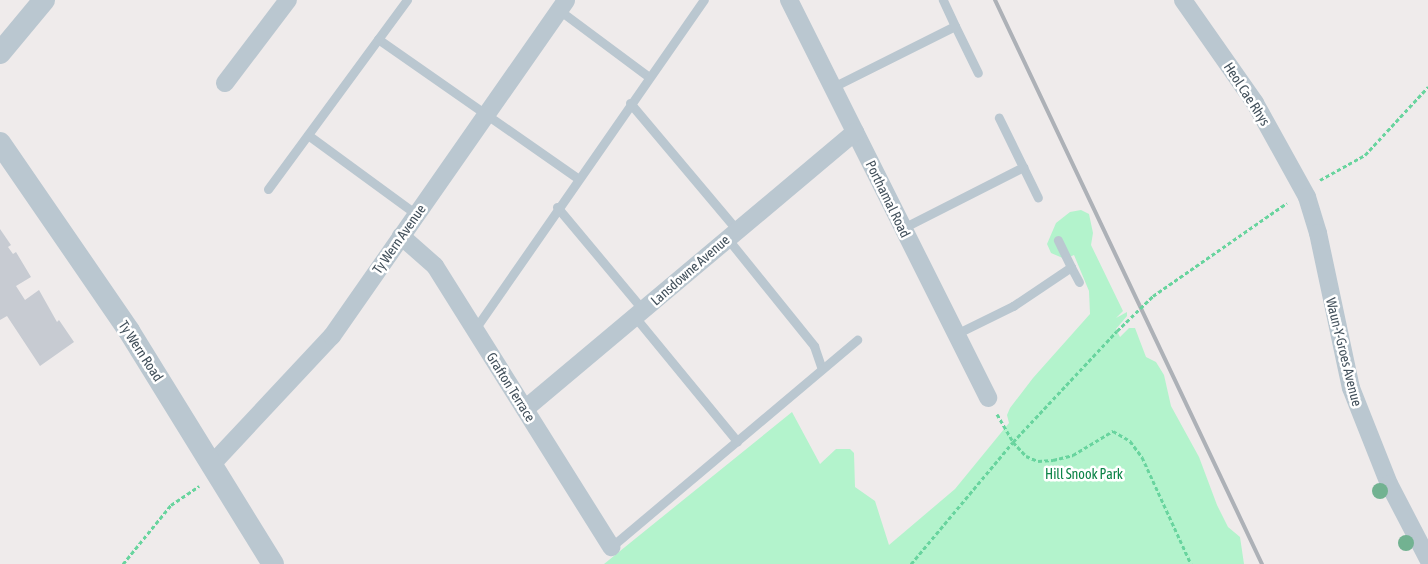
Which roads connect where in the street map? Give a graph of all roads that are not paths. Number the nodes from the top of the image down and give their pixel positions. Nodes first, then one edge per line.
1 (44, 0) edge
2 (288, 0) edge
3 (407, 0) edge
4 (704, 0) edge
5 (789, 0) edge
6 (943, 0) edge
7 (1183, 0) edge
8 (562, 5) edge
9 (955, 26) junction
10 (378, 39) junction
11 (0, 53) edge
12 (978, 73) dead end
13 (649, 77) junction
14 (225, 83) dead end
15 (832, 87) junction
16 (630, 103) junction
17 (486, 114) junction
18 (999, 118) dead end
19 (855, 132) junction
20 (308, 135) junction
21 (0, 143) edge
22 (1023, 166) junction
23 (578, 178) junction
24 (1311, 187) joint
25 (268, 190) dead end
26 (1038, 198) dead end
27 (557, 206) junction
28 (416, 214) junction
29 (903, 228) junction
30 (732, 234) junction
31 (401, 236) junction
32 (1058, 240) dead end
33 (1071, 267) junction
34 (1079, 282) dead end
35 (639, 313) junction
36 (475, 329) junction
37 (956, 334) junction
38 (857, 340) dead end
39 (822, 369) junction
40 (988, 398) road end
41 (525, 409) junction
42 (737, 441) junction
43 (210, 472) junction
44 (611, 547) joint
45 (1428, 559) edge
46 (273, 564) edge

1 - 11 street
2 - 14 street
3 - 10 lane
4 - 13 lane
5 - 15 street, Porthamal Road
6 - 9 lane
7 - 24 street, Heol Cae Rhys
8 - 13 lane
8 - 17 street, Ty Wern Avenue
9 - 12 lane
9 - 15 lane
10 - 17 lane
10 - 20 lane
13 - 16 lane
15 - 19 street, Porthamal Road
16 - 23 lane
16 - 30 lane
17 - 23 lane
17 - 28 street, Ty Wern Avenue
18 - 22 lane
19 - 29 street, Porthamal Road
19 - 30 street, Lansdowne Avenue
20 - 25 lane
20 - 28 lane
21 - 43 street, Ty Wern Road
22 - 26 lane
22 - 29 lane
23 - 27 lane
24 - 45 street, Waun-Y-Groes Avenue
27 - 35 lane
27 - 36 lane
28 - 31 street, Ty Wern Avenue
29 - 37 street, Porthamal Road
30 - 35 street, Lansdowne Avenue
30 - 39 lane
31 - 36 street, Grafton Terrace
31 - 43 street, Ty Wern Avenue
32 - 33 lane
33 - 34 lane
33 - 37 lane
35 - 41 street, Lansdowne Avenue
35 - 42 lane
36 - 41 street, Grafton Terrace
37 - 40 street, Porthamal Road
38 - 39 lane
39 - 42 lane
41 - 44 street, Grafton Terrace
42 - 44 lane
43 - 46 street, Ty Wern Road

